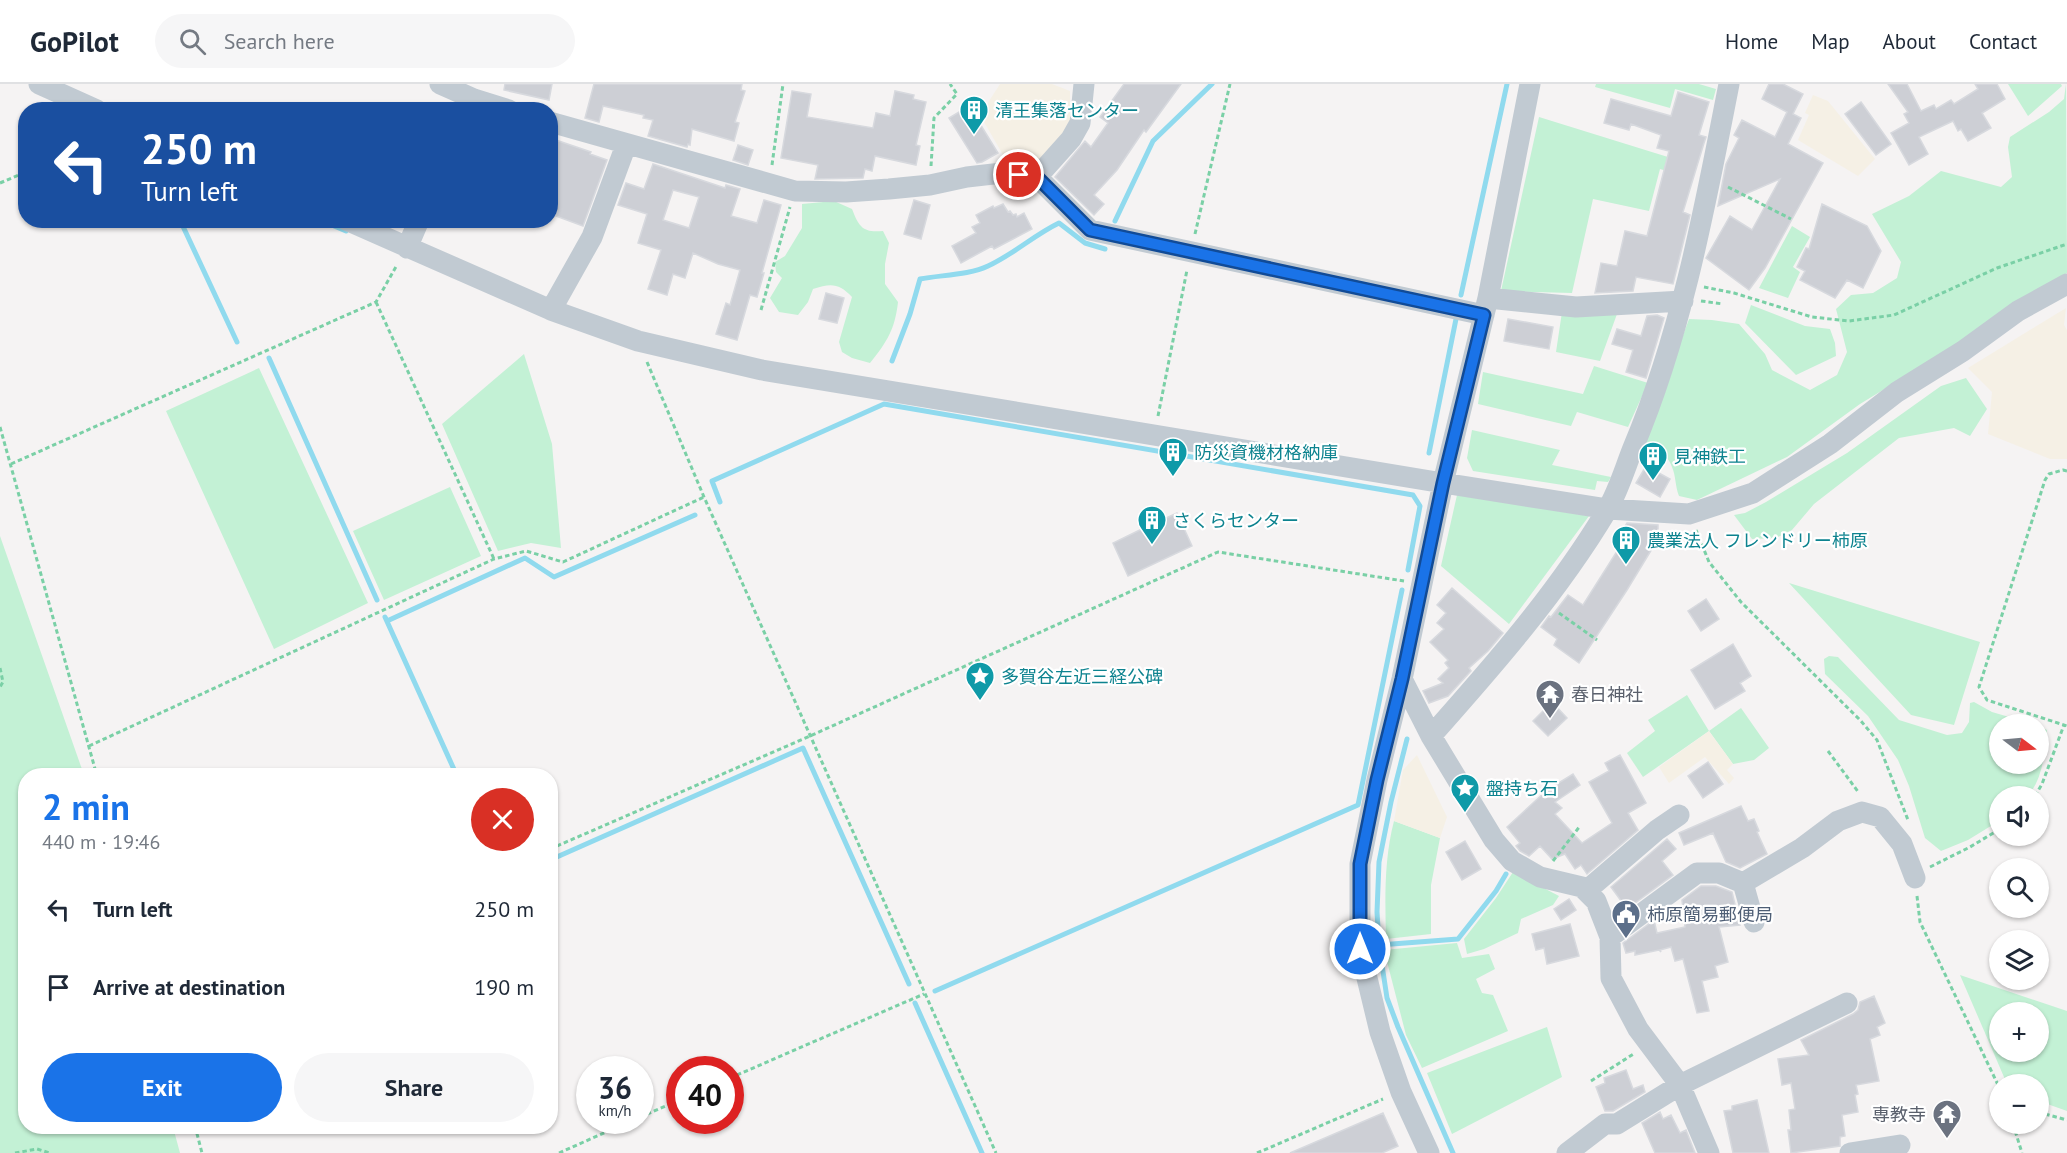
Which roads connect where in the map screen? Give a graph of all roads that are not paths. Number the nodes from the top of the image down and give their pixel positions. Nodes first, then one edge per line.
1 (39, 84) edge
2 (440, 84) edge
3 (1084, 84) edge
4 (1530, 84) edge
5 (1729, 84) edge
6 (79, 102) edge
7 (469, 102) edge
8 (558, 124) edge
9 (626, 145) junction
10 (1037, 177) junction
11 (363, 228) edge
12 (416, 228) edge
13 (407, 248) junction
14 (2067, 284) edge
15 (1685, 293) junction
16 (1486, 306) junction
17 (551, 310) junction
18 (1443, 483) junction
19 (1608, 509) junction
20 (1402, 679) junction
21 (1431, 736) junction
22 (1679, 815) dead end
23 (1921, 873) road end
24 (1743, 883) junction
25 (1586, 891) junction
26 (1754, 922) dead end
27 (1610, 937) junction
28 (1847, 1003) dead end
29 (1680, 1085) junction
30 (1900, 1145) dead end
31 (1429, 1153) edge
32 (1567, 1153) edge
33 (1709, 1153) edge
34 (1850, 1153) edge

1 - 6 street
2 - 7 street
3 - 10 street
4 - 16 street
5 - 15 street
8 - 9 street
9 - 10 street
9 - 17 street
10 - 16 street
11 - 13 street
12 - 13 street
13 - 17 street
14 - 19 street
15 - 16 street
15 - 19 street
16 - 18 street
17 - 18 street
18 - 19 street
18 - 20 street
19 - 21 street
20 - 21 street
20 - 31 street
21 - 25 street
22 - 25 street
23 - 24 street
24 - 26 street
24 - 27 street
25 - 27 street
27 - 29 street
28 - 29 street
29 - 32 street
29 - 33 street
30 - 34 street

